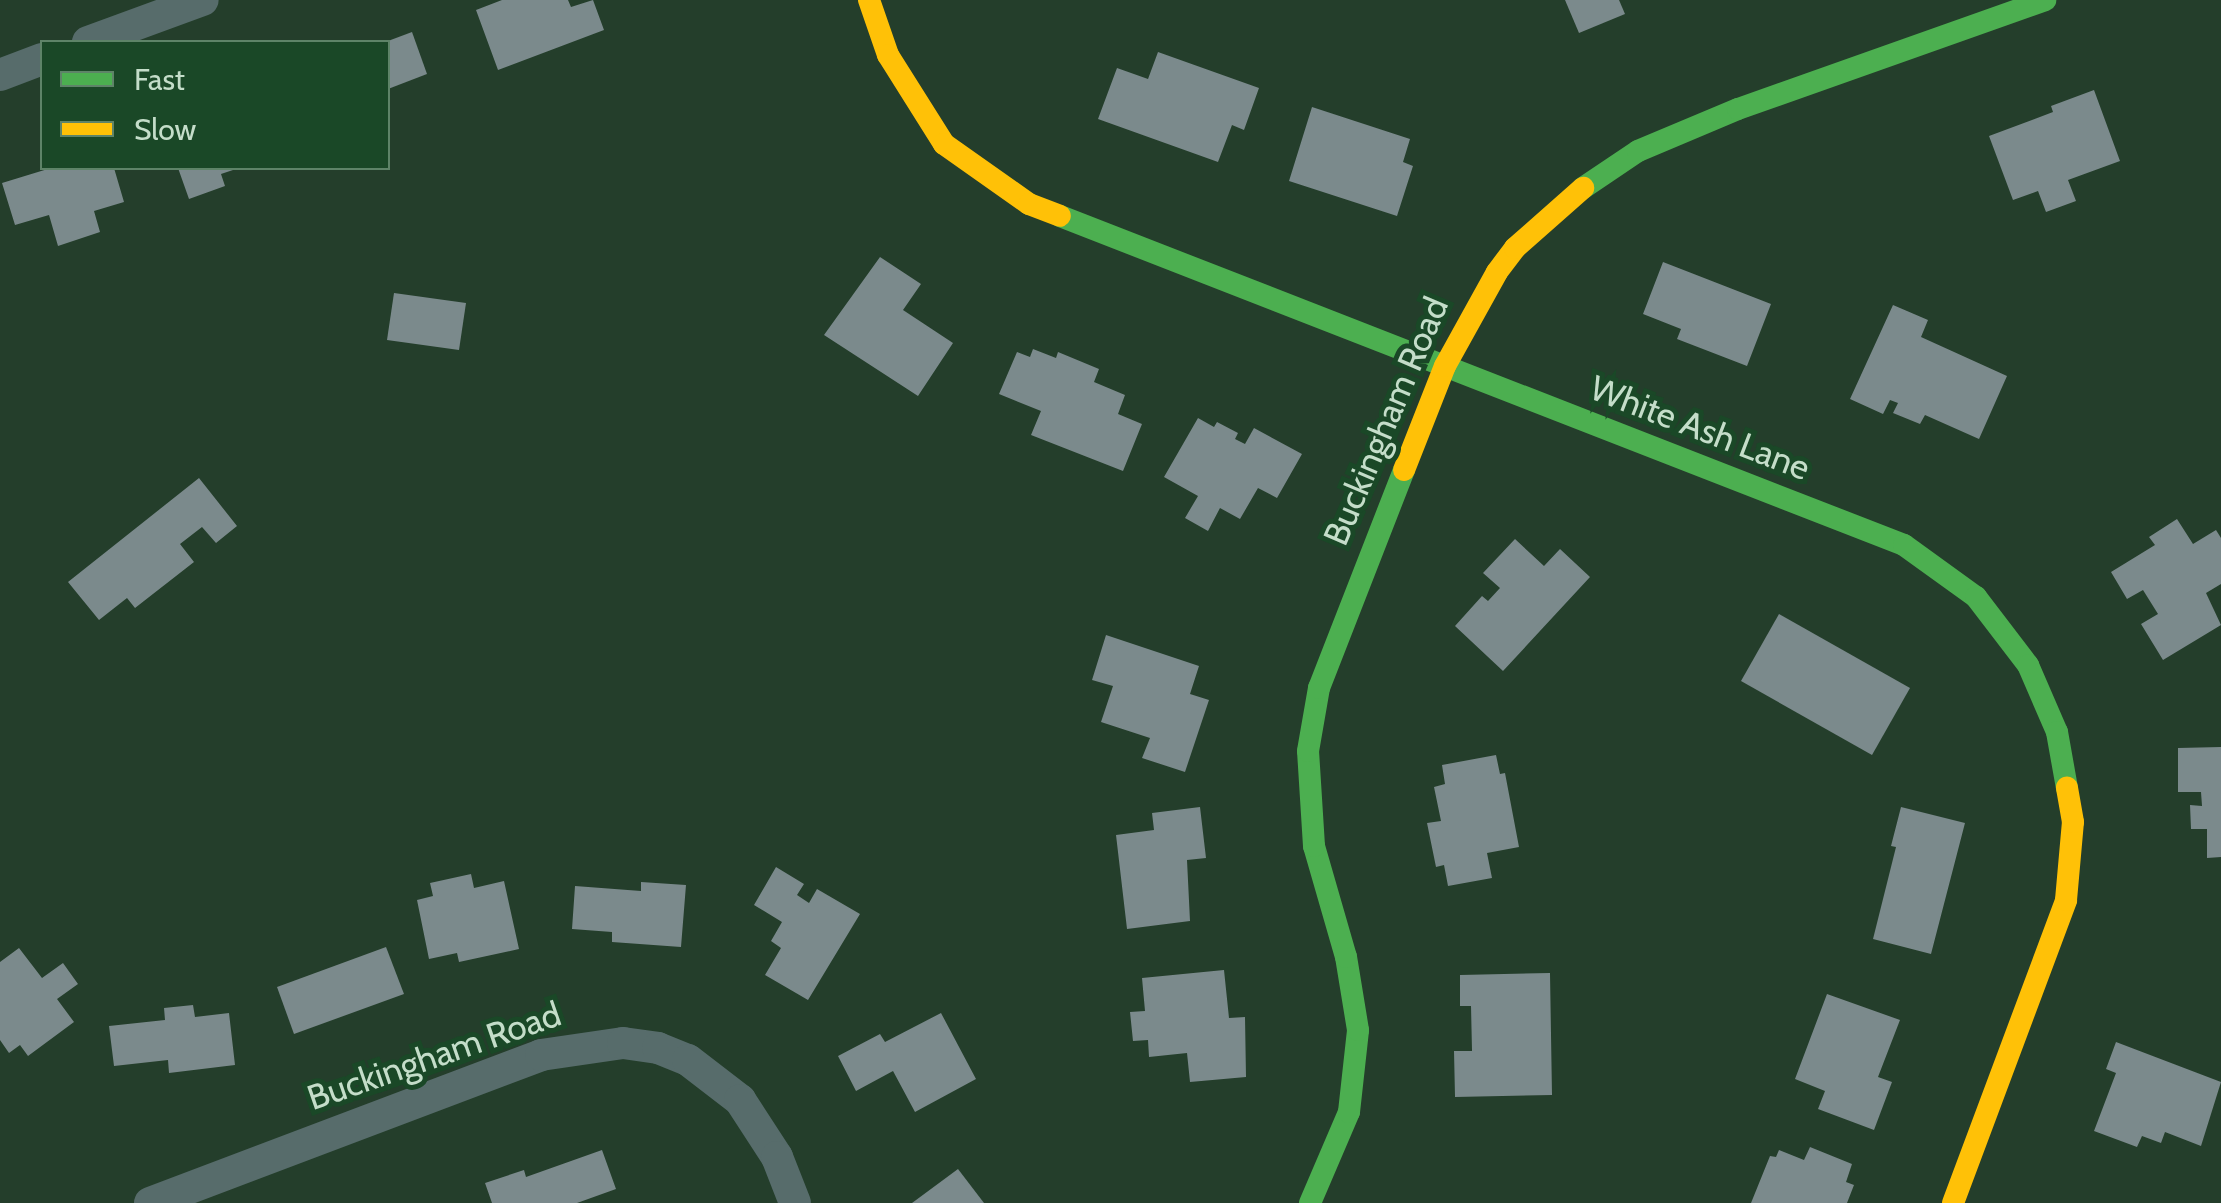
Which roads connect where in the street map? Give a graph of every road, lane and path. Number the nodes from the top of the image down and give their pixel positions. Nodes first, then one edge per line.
1 (203, 0) edge
2 (869, 0) edge
3 (2045, 0) edge
4 (93, 40) edge
5 (40, 60) edge
6 (0, 75) edge
7 (1445, 366) junction
8 (1964, 1200) edge
9 (150, 1203) edge
10 (795, 1203) edge
11 (1310, 1203) edge

1 - 4 street
2 - 7 street, White Ash Lane
3 - 7 street, Buckingham Road
5 - 6 street
7 - 8 street, White Ash Lane
7 - 11 street, Buckingham Road
9 - 10 street, Buckingham Road

